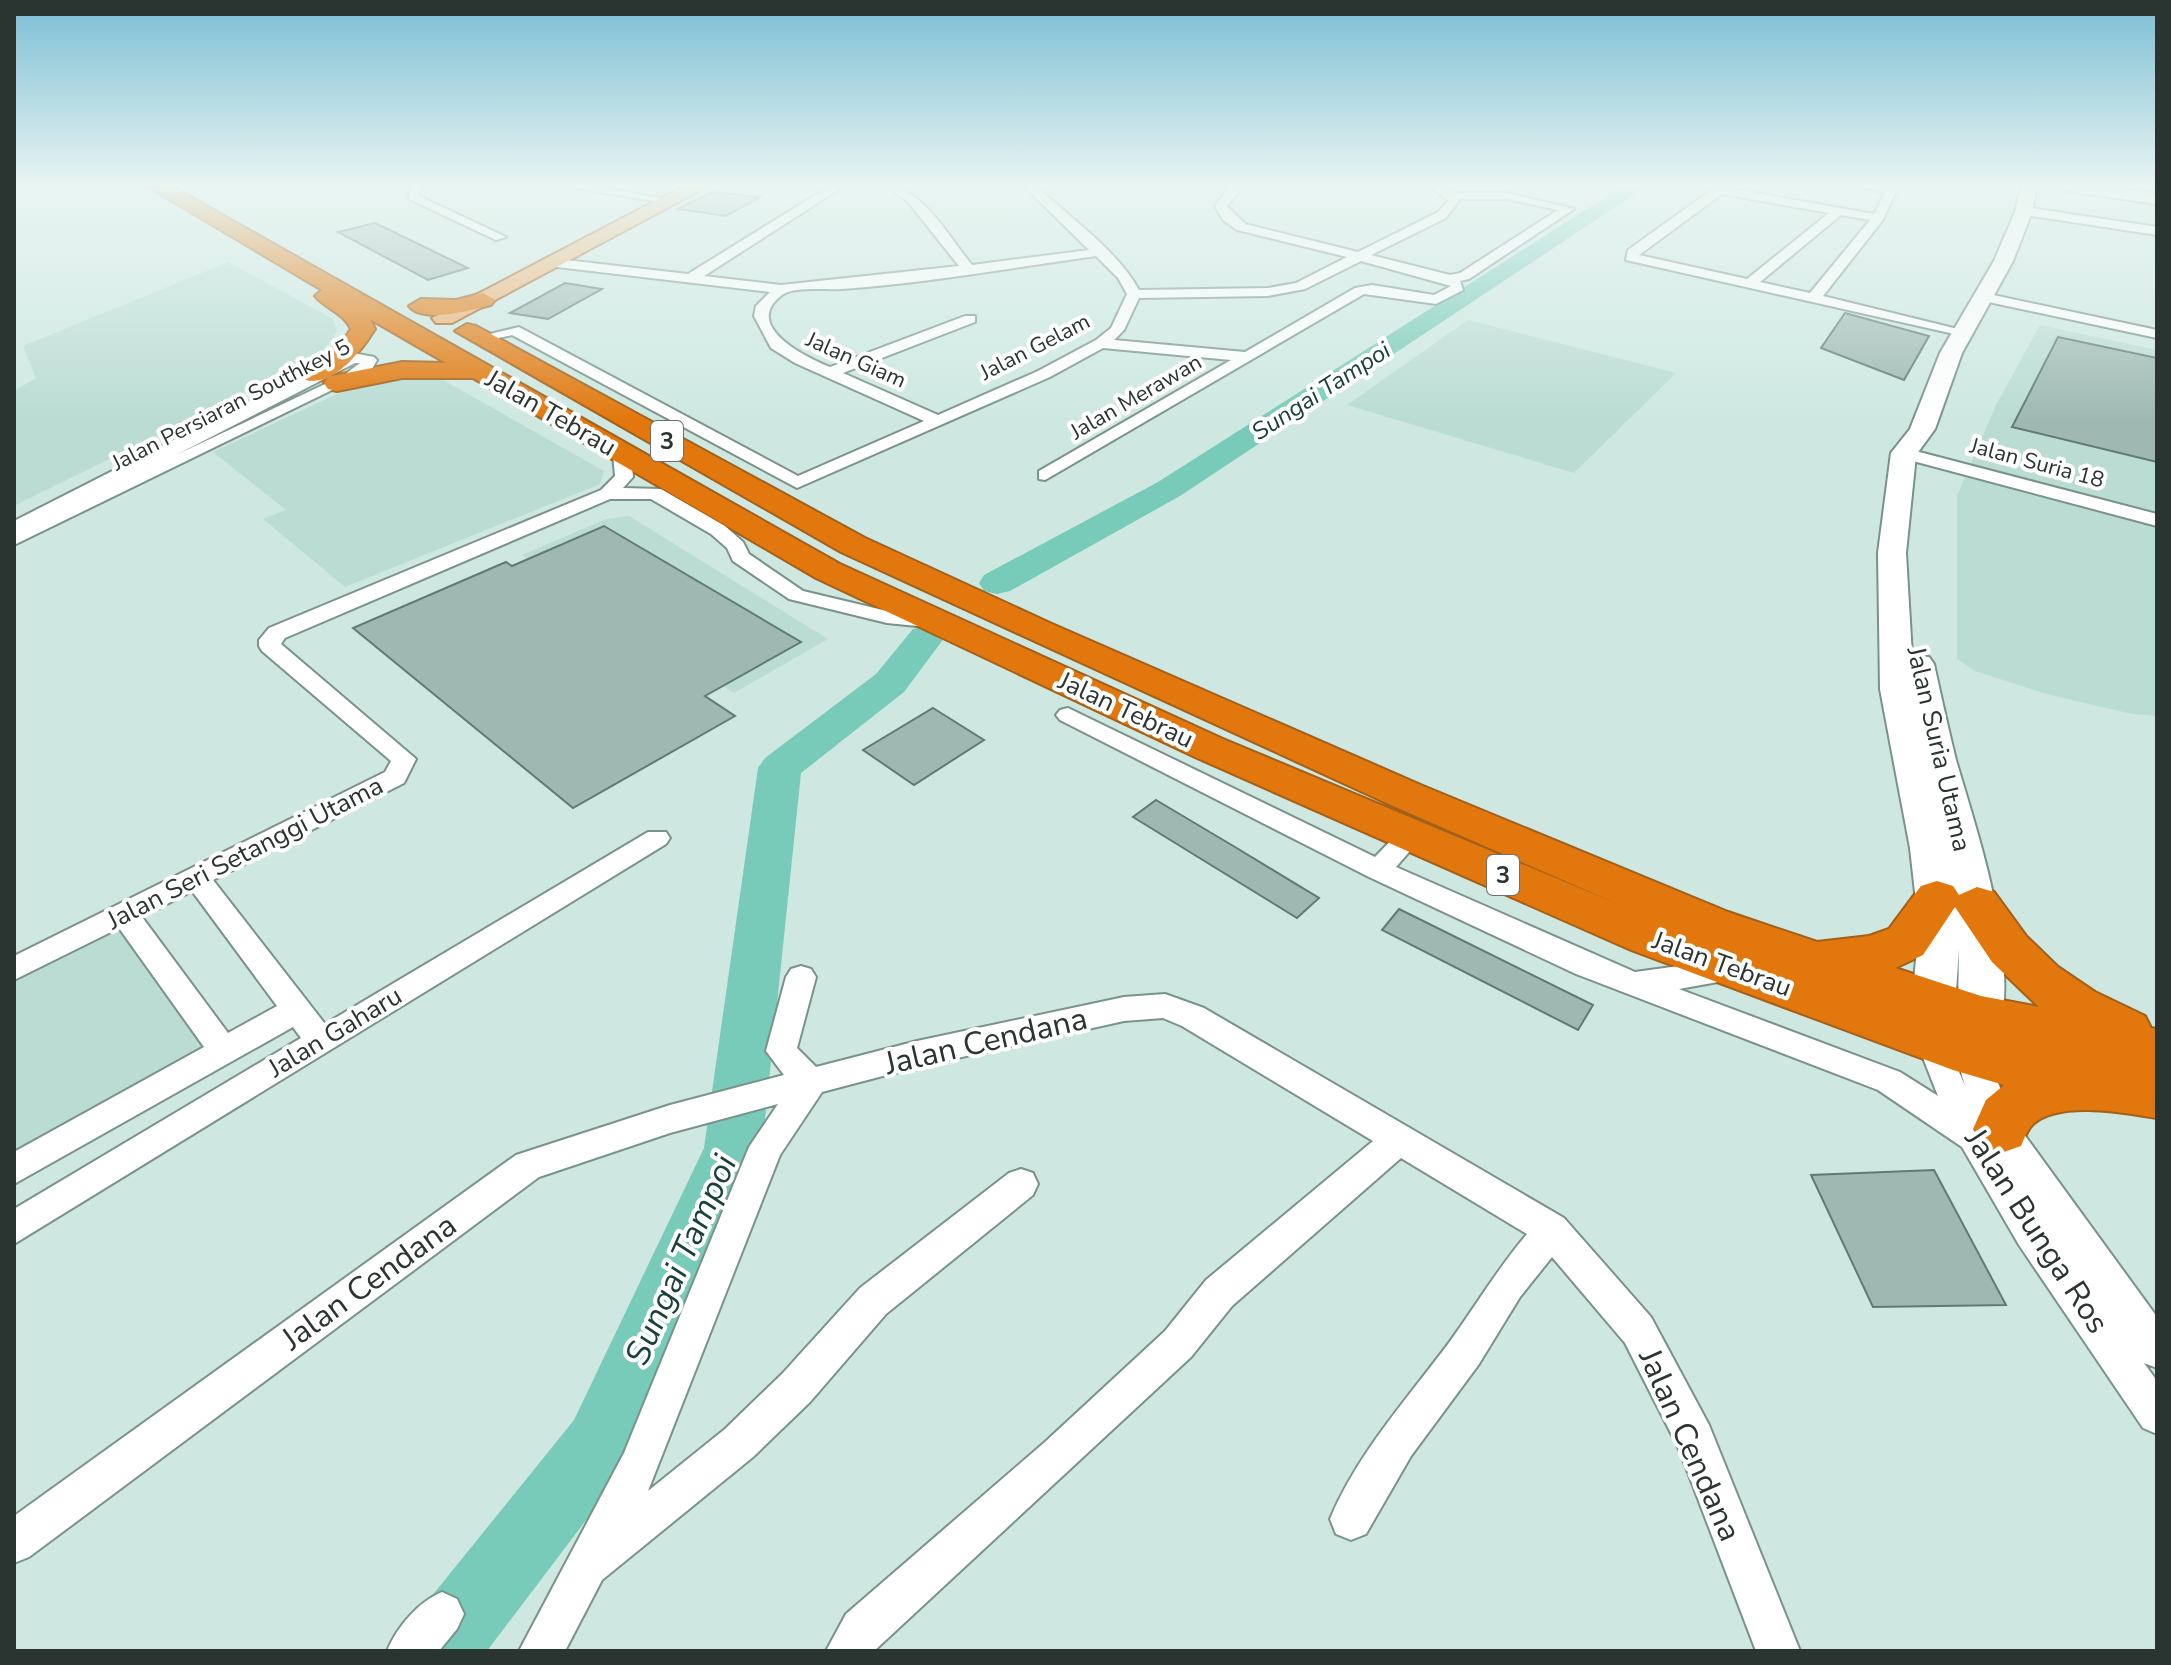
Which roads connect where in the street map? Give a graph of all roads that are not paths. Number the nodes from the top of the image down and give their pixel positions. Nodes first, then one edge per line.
1 (556, 263) edge
2 (287, 264) edge
3 (291, 264) edge
4 (561, 264) edge
5 (714, 264) edge
6 (964, 264) edge
7 (1015, 264) edge
8 (1112, 264) edge
9 (1345, 264) edge
10 (1385, 264) edge
11 (1481, 264) edge
12 (1659, 264) edge
13 (1774, 264) edge
14 (1841, 264) edge
15 (1999, 264) edge
16 (969, 270) junction
17 (688, 280) junction
18 (1457, 284) dead end
19 (1748, 285) junction
20 (781, 289) junction
21 (394, 291) dead end
22 (1134, 294) junction
23 (1984, 297) junction
24 (1813, 299) junction
25 (970, 319) dead end
26 (386, 320) junction
27 (458, 325) junction
28 (1963, 332) junction
29 (2157, 334) edge
30 (1101, 343) junction
31 (1250, 357) junction
32 (829, 373) junction
33 (326, 379) junction
34 (537, 405) junction
35 (937, 420) junction
36 (1915, 451) junction
37 (622, 454) junction
38 (1045, 475) dead end
39 (654, 483) junction
40 (607, 494) junction
41 (2157, 520) edge
42 (14, 528) edge
43 (14, 539) edge
44 (1068, 715) dead end
45 (1196, 760) junction
46 (1411, 835) junction
47 (657, 838) dead end
48 (1378, 870) junction
49 (196, 877) junction
50 (1957, 901) junction
51 (124, 914) junction
52 (1807, 958) junction
53 (14, 969) edge
54 (1733, 970) junction
55 (801, 977) dead end
56 (1631, 985) junction
57 (296, 1010) junction
58 (1955, 1028) junction
59 (321, 1041) junction
60 (2157, 1042) edge
61 (224, 1051) junction
62 (2157, 1051) edge
63 (801, 1086) junction
64 (2096, 1086) junction
65 (2157, 1095) edge
66 (1988, 1133) junction
67 (1398, 1140) junction
68 (14, 1169) edge
69 (1021, 1184) dead end
70 (14, 1228) edge
71 (1552, 1230) junction
72 (2157, 1349) edge
73 (2157, 1414) edge
74 (1351, 1519) dead end
75 (14, 1542) edge
76 (584, 1571) junction
77 (442, 1614) dead end
78 (409, 1651) edge
79 (541, 1651) edge
80 (848, 1651) edge
81 (1778, 1651) edge

1 - 27 main road
2 - 33 highway
3 - 26 highway, Jalan Tebrau / 3
4 - 17 street
5 - 17 street
6 - 16 street
7 - 16 street
8 - 22 street
9 - 22 street
10 - 11 street
12 - 19 street
13 - 19 street
14 - 24 street
15 - 23 main road, Jalan Suria Utama
16 - 20 street
17 - 20 street
18 - 31 street, Jalan Merawan
19 - 24 street
20 - 32 street, Jalan Giam
21 - 27 highway, Jalan Tebrau / 3
22 - 30 street, Jalan Gelam
23 - 28 main road, Jalan Suria Utama
23 - 29 street
24 - 28 street
25 - 32 street
26 - 27 highway, Jalan Tebrau / 3
26 - 27 highway
27 - 33 highway
27 - 34 highway, Jalan Tebrau / 3
27 - 34 highway
27 - 35 street, Jalan Gelam
27 - 52 highway, Jalan Tebrau / 3
28 - 36 main road, Jalan Suria Utama
30 - 31 street, Jalan Merawan
30 - 35 street, Jalan Gelam
31 - 38 street, Jalan Merawan
32 - 35 street, Jalan Giam
33 - 42 street, Jalan Persiaran Southkey 5
33 - 43 street, Jalan Persiaran Southkey 5
34 - 37 highway, Jalan Tebrau / 3
36 - 41 street, Jalan Suria 18
36 - 50 main road, Jalan Suria Utama
37 - 39 highway, Jalan Tebrau / 3
37 - 40 street
39 - 40 street, Jalan Seri Setanggi Utama
39 - 45 highway, Jalan Tebrau / 3
40 - 49 street, Jalan Seri Setanggi Utama
44 - 45 street
45 - 46 highway, Jalan Tebrau / 3
45 - 48 street
46 - 48 street
46 - 54 highway, Jalan Tebrau / 3
47 - 59 street, Jalan Gaharu
48 - 56 street
49 - 51 street, Jalan Seri Setanggi Utama
49 - 57 street
50 - 52 highway
50 - 58 main road, Jalan Suria Utama
50 - 60 highway
51 - 53 street, Jalan Seri Setanggi Utama
51 - 61 street
52 - 58 highway, Jalan Tebrau / 3
54 - 56 street
54 - 58 highway, Jalan Tebrau / 3
55 - 63 street
56 - 66 street
57 - 59 street
57 - 61 street
58 - 62 highway, Jalan Tebrau / 3
58 - 64 highway, Jalan Tebrau / 3
58 - 66 street, Jalan Bunga Ros
58 - 66 street, Jalan Bunga Ros
59 - 70 street, Jalan Gaharu
61 - 68 street
63 - 67 street, Jalan Cendana
63 - 75 street, Jalan Cendana
63 - 76 street
64 - 65 highway, Jalan Tebrau / 3
64 - 66 highway
66 - 72 street, Jalan Bunga Ros
66 - 73 street, Jalan Bunga Ros
67 - 71 street, Jalan Cendana
67 - 80 street
69 - 76 street
71 - 74 street
71 - 81 street, Jalan Cendana
76 - 79 street
77 - 78 street

